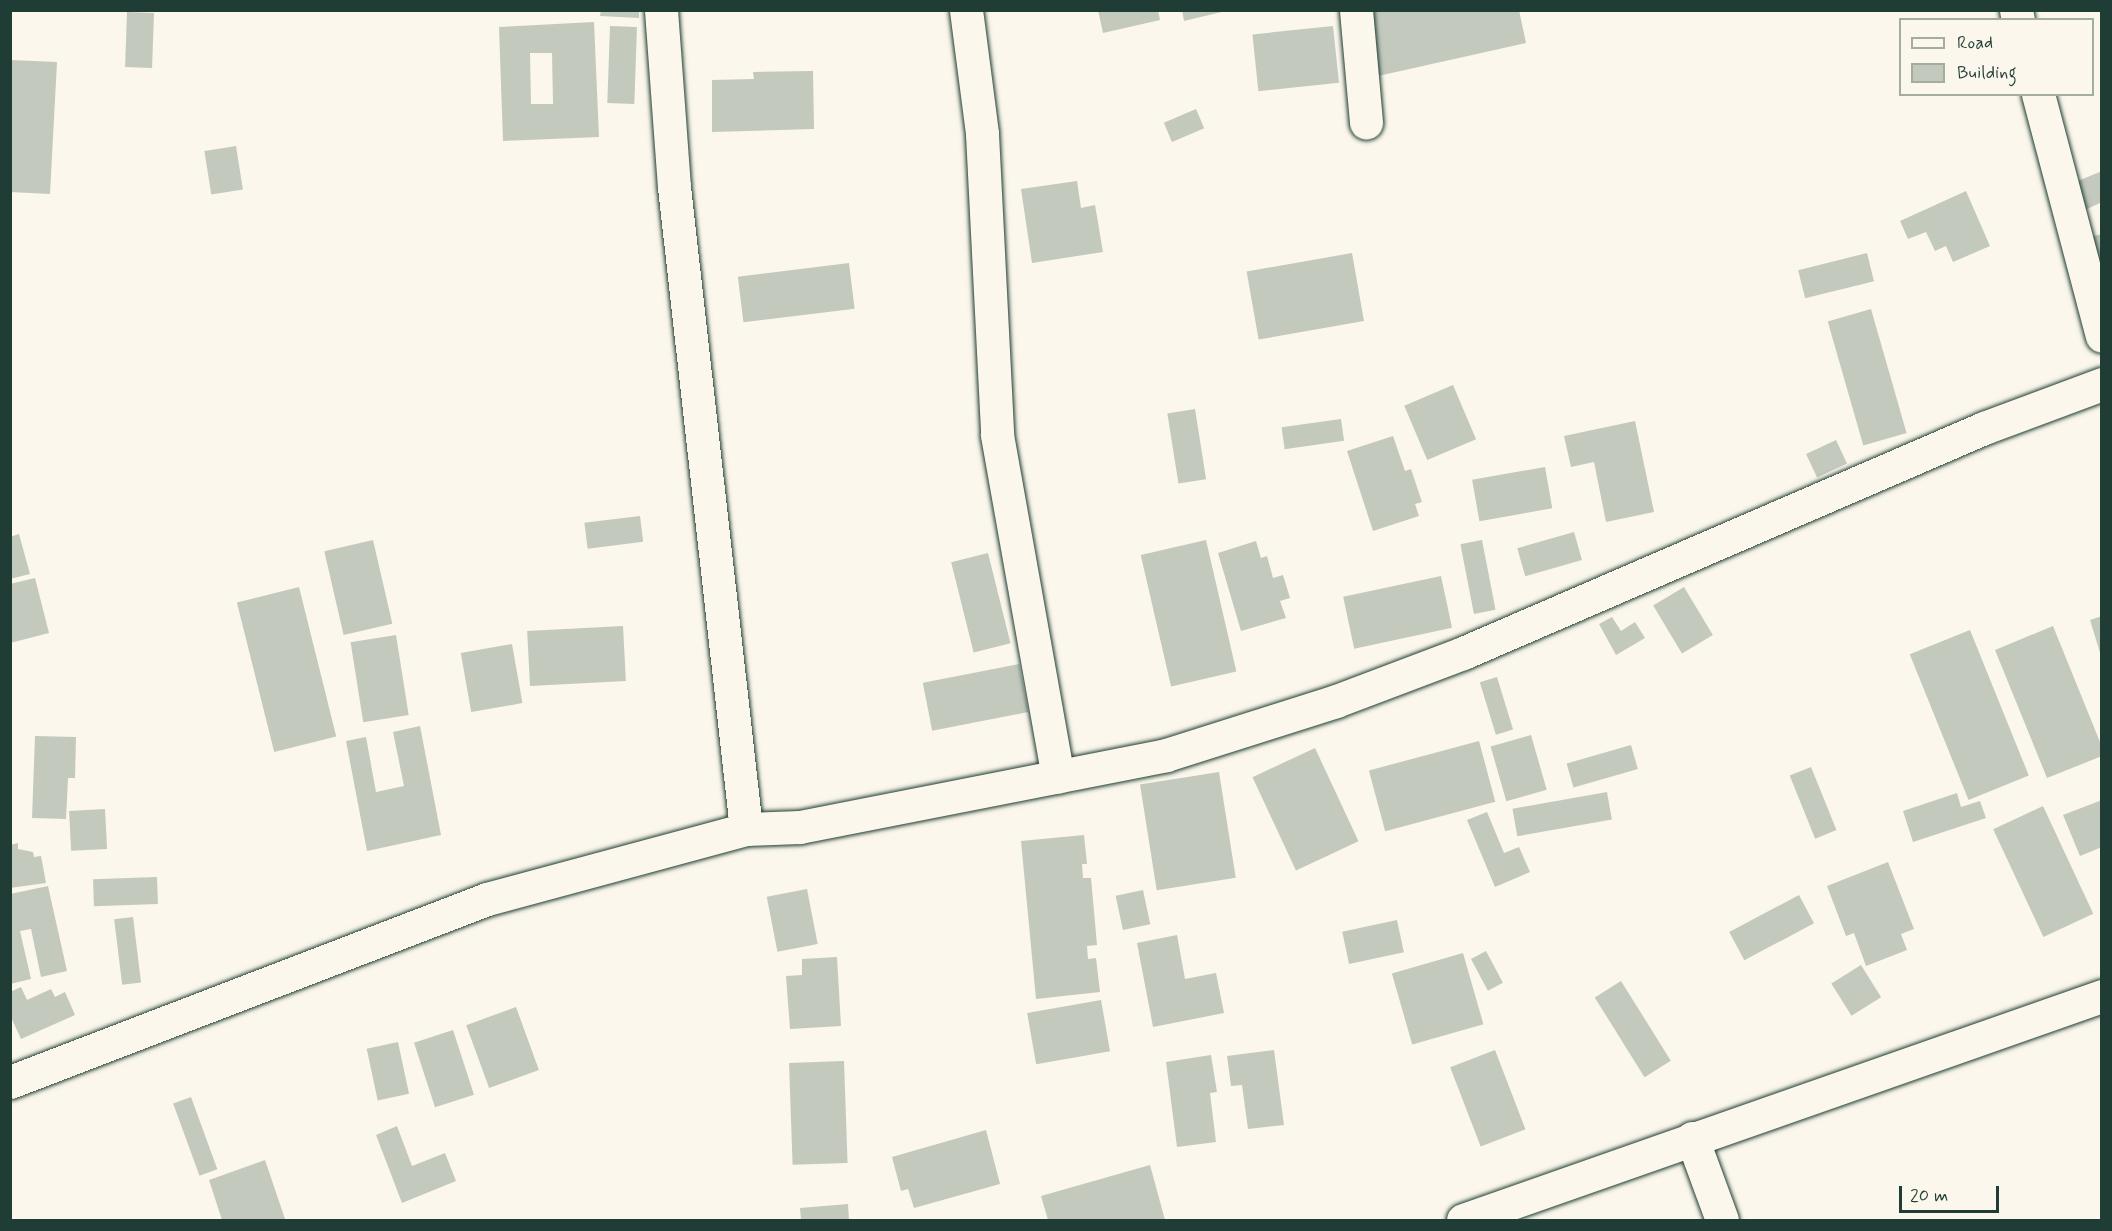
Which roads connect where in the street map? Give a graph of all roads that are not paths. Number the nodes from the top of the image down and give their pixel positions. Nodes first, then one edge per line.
1 (661, 10) edge
2 (966, 10) edge
3 (1356, 10) edge
4 (2039, 96) edge
5 (1366, 123) dead end
6 (2102, 336) edge
7 (2102, 384) edge
8 (1058, 777) junction
9 (746, 830) junction
10 (2102, 996) edge
11 (10, 1082) edge
12 (1692, 1138) junction
13 (1463, 1221) edge
14 (1722, 1221) edge

1 - 9 street
2 - 8 street
3 - 5 street
4 - 6 street
7 - 8 street
8 - 9 street
9 - 11 street
10 - 12 street
12 - 13 street
12 - 14 street

